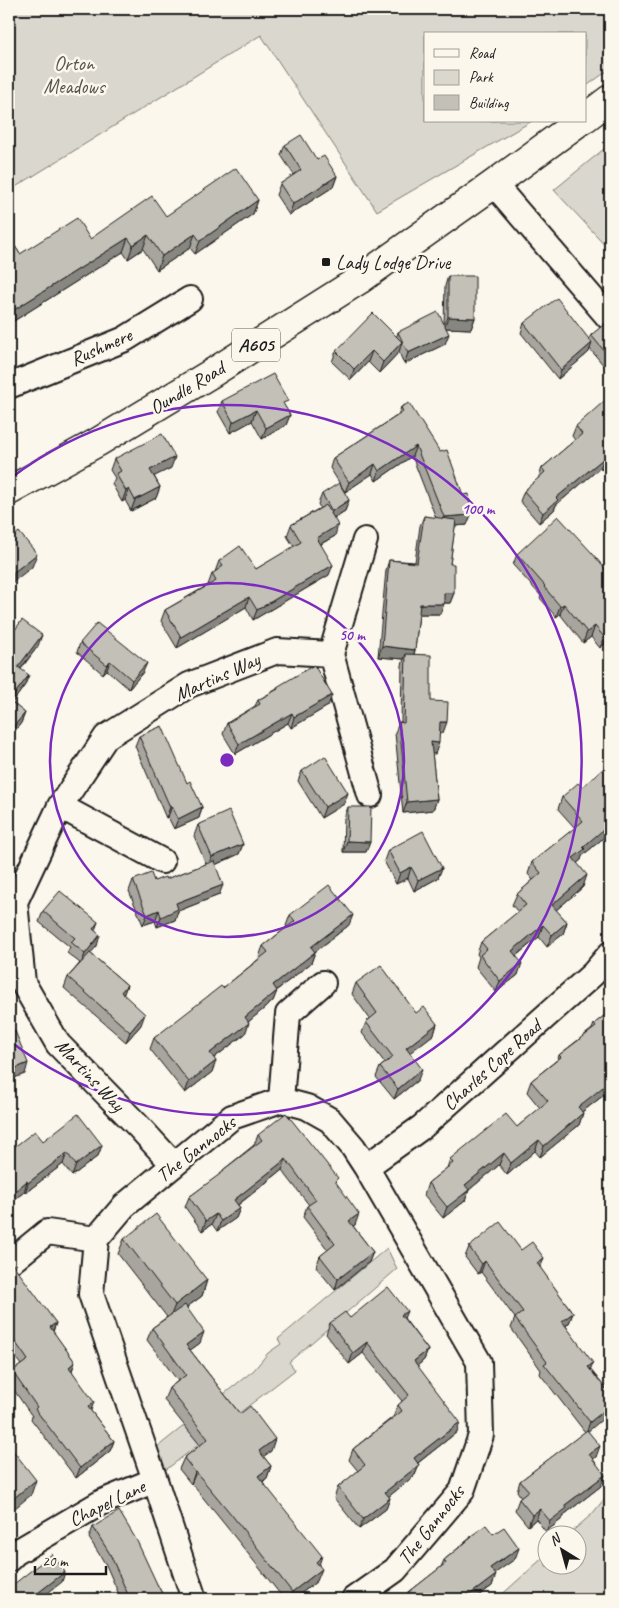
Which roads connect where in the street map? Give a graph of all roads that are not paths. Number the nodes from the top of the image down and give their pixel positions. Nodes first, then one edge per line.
1 (610, 100) edge
2 (586, 117) edge
3 (579, 122) edge
4 (494, 184) junction
5 (190, 300) dead end
6 (610, 319) edge
7 (9, 386) edge
8 (9, 491) edge
9 (365, 540) dead end
10 (331, 654) junction
11 (370, 795) dead end
12 (60, 806) junction
13 (162, 861) dead end
14 (610, 954) edge
15 (323, 983) dead end
16 (281, 1100) junction
17 (174, 1165) junction
18 (366, 1167) junction
19 (96, 1239) junction
20 (9, 1259) edge
21 (155, 1480) junction
22 (9, 1559) edge
23 (194, 1599) edge
24 (354, 1599) edge

1 - 2 main road
3 - 4 main road, Oundle Road / A605
4 - 6 street
4 - 8 main road, Oundle Road / A605
5 - 7 street, Rushmere
9 - 10 street
10 - 11 street
10 - 12 street, Martins Way
12 - 13 street
12 - 17 street, Martins Way
14 - 18 street, Charles Cope Road
15 - 16 street
16 - 17 street, The Gannocks
16 - 18 street, The Gannocks
17 - 19 street, The Gannocks
18 - 24 street, The Gannocks
19 - 20 street
19 - 21 street
21 - 22 street, Chapel Lane
21 - 23 street

